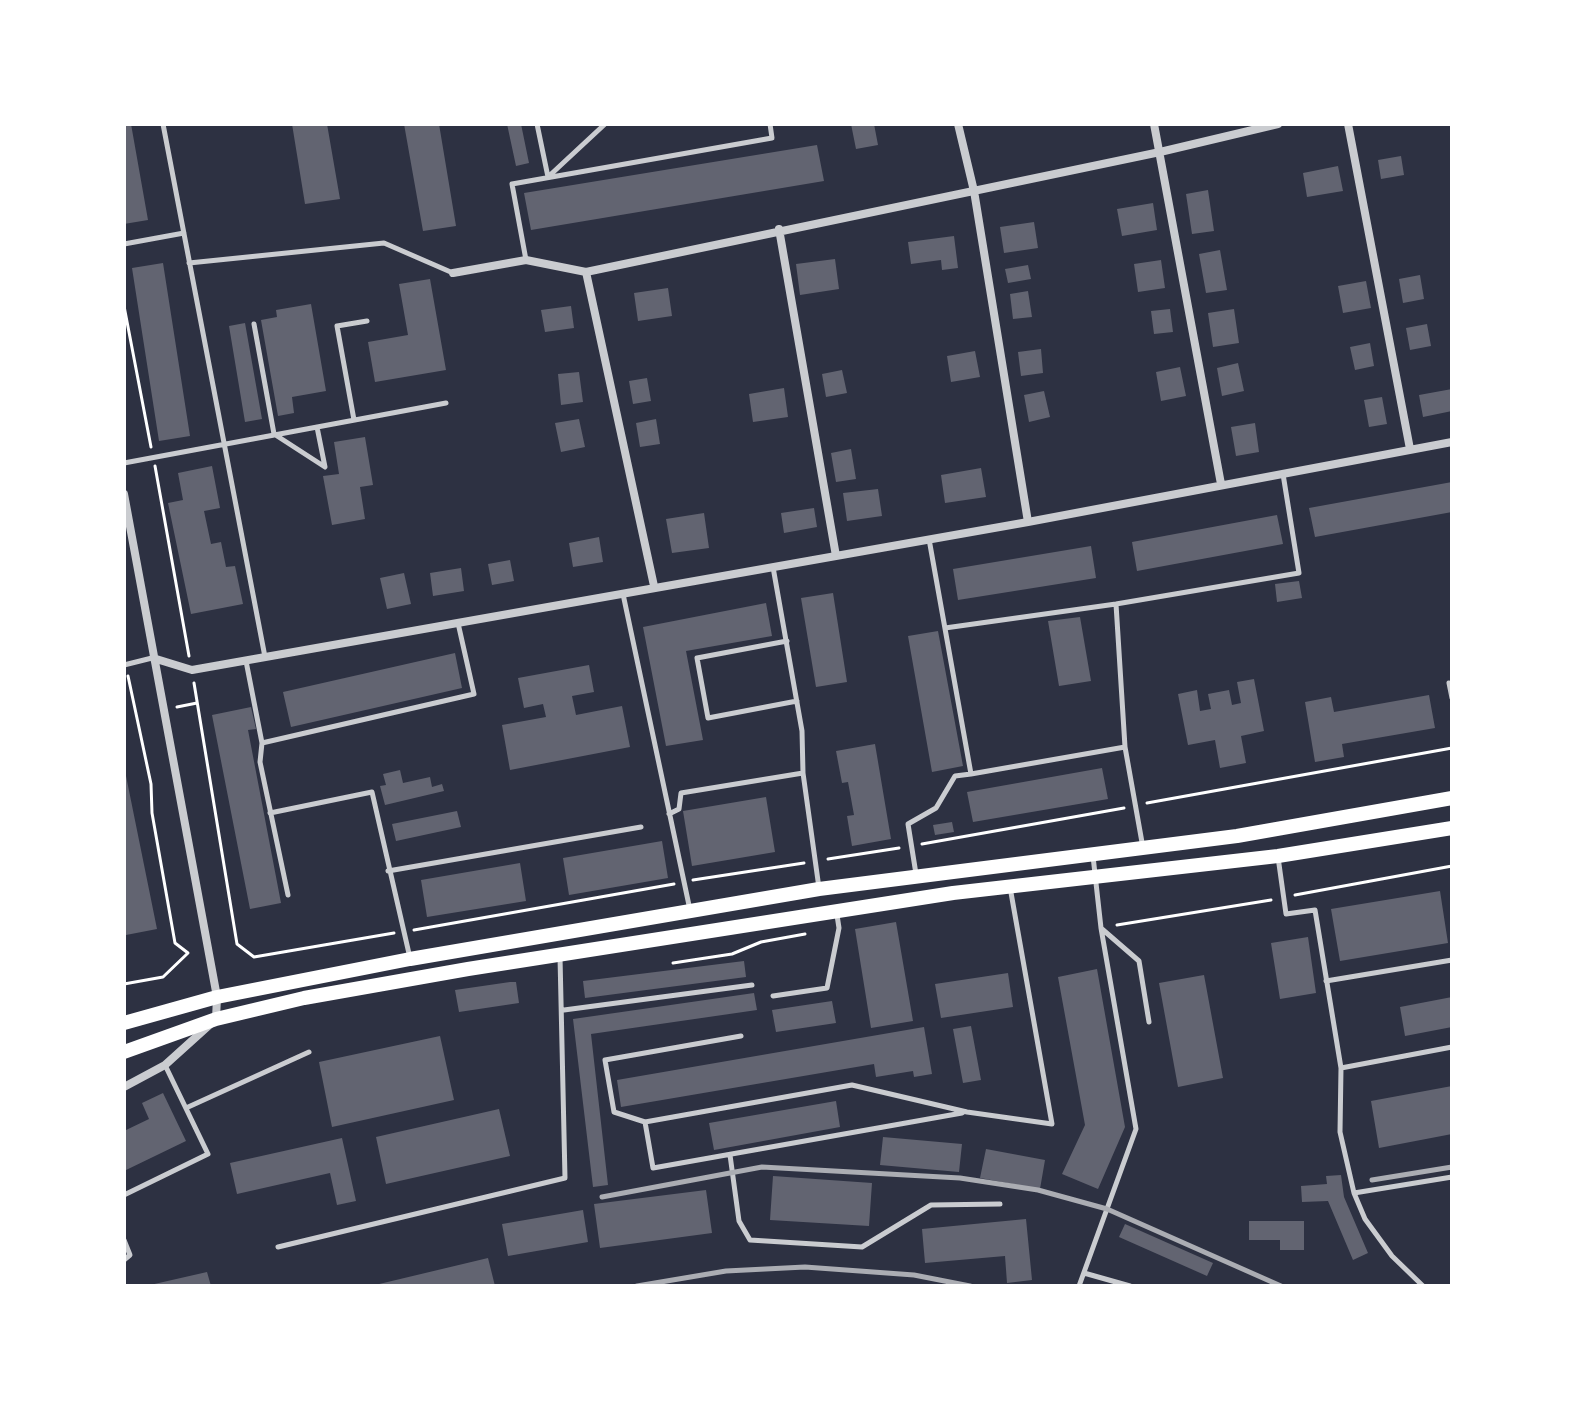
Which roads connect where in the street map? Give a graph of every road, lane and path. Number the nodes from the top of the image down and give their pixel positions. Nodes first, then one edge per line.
1 (163, 124) edge
2 (537, 124) edge
3 (605, 124) edge
4 (770, 124) edge
5 (958, 124) edge
6 (1154, 124) edge
7 (1278, 124) edge
8 (1348, 124) edge
9 (1160, 152) junction
10 (548, 177) junction
11 (974, 191) junction
12 (779, 229) junction
13 (184, 233) junction
14 (124, 244) edge
15 (526, 260) junction
16 (189, 263) junction
17 (586, 272) junction
18 (453, 273) joint
19 (124, 306) edge
20 (367, 321) dead end
21 (254, 324) dead end
22 (446, 403) dead end
23 (354, 420) junction
24 (317, 427) junction
25 (274, 434) junction
26 (1452, 442) edge
27 (224, 443) junction
28 (1410, 449) junction
29 (154, 460) junction
30 (124, 463) edge
31 (1283, 473) junction
32 (1221, 484) junction
33 (124, 494) edge
34 (1028, 522) junction
35 (929, 539) junction
36 (836, 556) junction
37 (773, 567) junction
38 (654, 586) junction
39 (623, 594) junction
40 (1116, 604) junction
41 (458, 623) junction
42 (945, 628) junction
43 (787, 641) junction
44 (265, 657) junction
45 (153, 658) junction
46 (245, 660) junction
47 (124, 665) edge
48 (192, 670) junction
49 (1449, 683) dead end
50 (1452, 698) edge
51 (797, 701) junction
52 (262, 743) junction
53 (1125, 747) junction
54 (1452, 748) edge
55 (803, 773) junction
56 (971, 774) junction
57 (1452, 798) edge
58 (1134, 806) junction
59 (270, 813) junction
60 (669, 814) junction
61 (641, 827) dead end
62 (1452, 828) edge
63 (911, 846) junction
64 (1143, 849) junction
65 (1093, 855) junction
66 (1278, 856) junction
67 (815, 861) junction
68 (388, 871) junction
69 (916, 875) junction
70 (1096, 878) junction
71 (683, 882) junction
72 (1010, 886) junction
73 (819, 889) junction
74 (288, 895) dead end
75 (836, 910) junction
76 (690, 911) junction
77 (1101, 928) junction
78 (406, 931) junction
79 (808, 933) dead end
80 (560, 956) junction
81 (410, 959) junction
82 (1452, 960) edge
83 (673, 963) dead end
84 (1326, 981) junction
85 (124, 984) edge
86 (752, 985) dead end
87 (773, 996) dead end
88 (217, 997) junction
89 (564, 1010) junction
90 (216, 1019) junction
91 (1149, 1022) dead end
92 (124, 1023) edge
93 (741, 1036) dead end
94 (1452, 1047) edge
95 (124, 1052) edge
96 (309, 1052) dead end
97 (165, 1065) junction
98 (1341, 1068) junction
99 (124, 1087) edge
100 (186, 1108) junction
101 (967, 1112) junction
102 (645, 1122) junction
103 (730, 1155) junction
104 (1452, 1177) edge
105 (1354, 1193) junction
106 (124, 1195) edge
107 (1000, 1204) dead end
108 (124, 1240) edge
109 (278, 1247) dead end
110 (124, 1260) edge
111 (1084, 1273) junction
112 (1079, 1286) edge
113 (1130, 1286) edge
114 (1423, 1286) edge

1 - 13 lane
2 - 10 lane
3 - 10 lane
4 - 10 lane
5 - 11 street
6 - 9 street
7 - 9 street
8 - 28 street
9 - 11 street
9 - 32 street
10 - 15 lane
11 - 12 street
11 - 34 street
12 - 17 street
12 - 36 street
13 - 14 lane
13 - 16 lane
15 - 17 street
15 - 18 street
16 - 18 lane
16 - 27 lane
17 - 38 street
19 - 29 path
20 - 23 lane
21 - 25 lane
22 - 23 lane
23 - 24 lane
24 - 25 lane
24 - 25 lane
25 - 27 lane
26 - 28 street
27 - 29 lane
27 - 44 lane
28 - 31 street
29 - 30 lane
29 - 48 path
31 - 32 street
31 - 40 lane
32 - 34 street
33 - 45 street
34 - 35 street
35 - 36 street
35 - 42 lane
36 - 37 street
37 - 38 street
37 - 43 lane
38 - 39 street
39 - 41 street
39 - 60 lane
40 - 42 lane
40 - 53 lane
41 - 44 street
41 - 52 lane
42 - 56 lane
43 - 51 lane
43 - 51 lane
44 - 46 street
45 - 47 lane
45 - 48 street
45 - 88 street
46 - 48 street
46 - 52 lane
47 - 85 path
48 - 78 path
49 - 50 lane
51 - 55 lane
52 - 59 lane
53 - 56 lane
53 - 58 lane
54 - 58 path
55 - 60 lane
55 - 67 lane
56 - 63 lane
57 - 64 main road
58 - 63 path
58 - 64 lane
59 - 68 lane
59 - 74 lane
60 - 71 lane
61 - 68 lane
62 - 66 main road
63 - 67 path
63 - 69 lane
64 - 65 main road
65 - 69 main road
65 - 70 lane
66 - 70 main road
66 - 84 lane
67 - 71 path
67 - 73 lane
68 - 78 lane
69 - 73 main road
70 - 72 main road
70 - 77 lane
71 - 76 lane
71 - 78 path
72 - 75 main road
72 - 101 lane
73 - 76 main road
75 - 80 main road
75 - 87 lane
76 - 81 main road
77 - 91 lane
77 - 111 lane
78 - 81 lane
79 - 83 path
80 - 89 lane
80 - 90 main road
81 - 88 main road
82 - 84 lane
84 - 98 lane
86 - 89 lane
88 - 90 street
88 - 92 main road
89 - 109 lane
90 - 95 main road
90 - 97 street
93 - 102 lane
94 - 98 lane
96 - 100 lane
97 - 99 street
97 - 100 lane
98 - 105 lane
100 - 106 lane
101 - 102 lane
101 - 103 lane
102 - 103 lane
103 - 107 lane
104 - 105 lane
105 - 114 lane
108 - 110 lane
111 - 112 lane
111 - 113 lane

